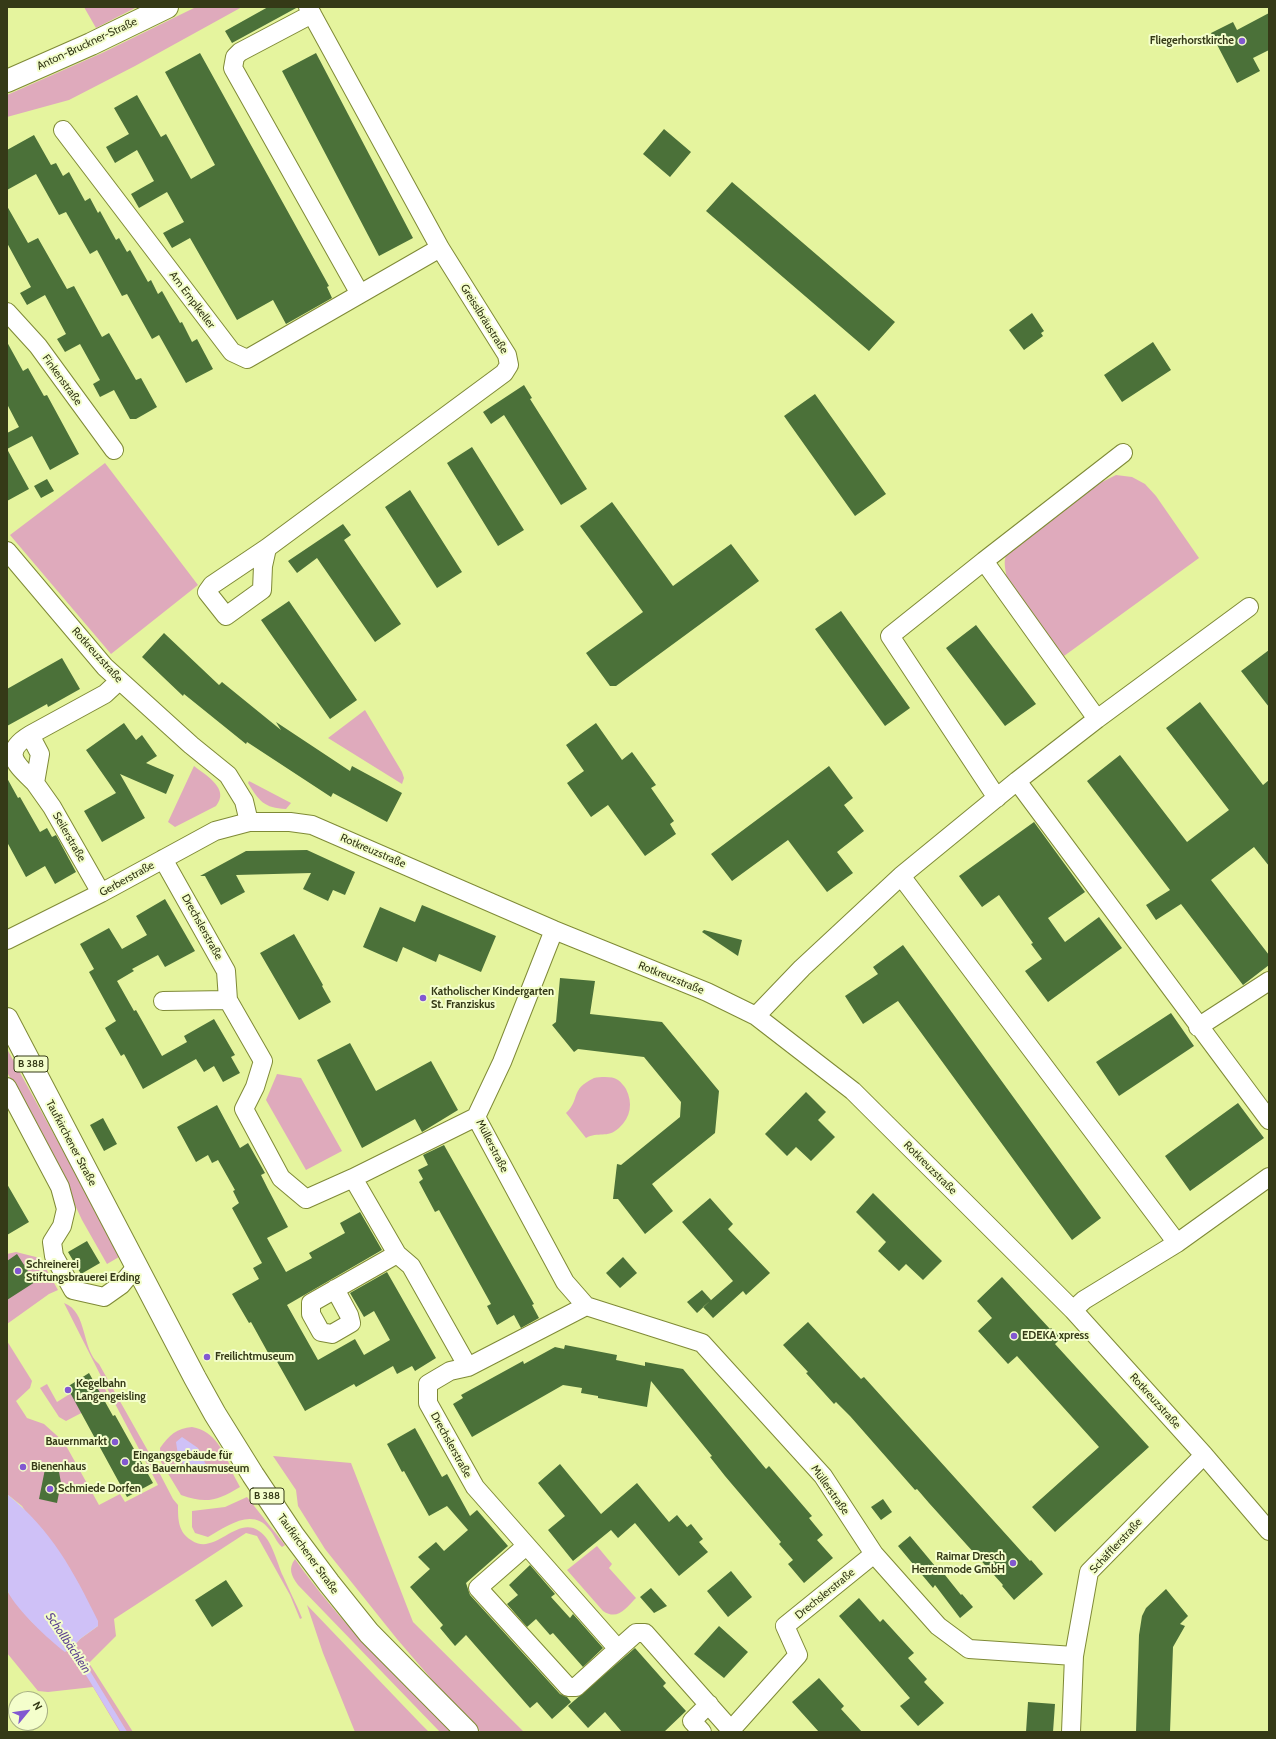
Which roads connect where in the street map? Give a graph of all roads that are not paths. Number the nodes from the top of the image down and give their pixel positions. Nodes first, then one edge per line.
1 (167, 7) edge
2 (310, 10) edge
3 (7, 80) edge
4 (64, 130) dead end
5 (440, 248) junction
6 (360, 294) junction
7 (7, 312) edge
8 (114, 450) dead end
9 (1123, 452) dead end
10 (267, 548) dead end
11 (7, 551) edge
12 (984, 561) junction
13 (1249, 607) dead end
14 (119, 681) junction
15 (1097, 719) junction
16 (30, 736) junction
17 (1017, 781) junction
18 (35, 783) junction
19 (997, 798) junction
20 (249, 822) junction
21 (163, 859) junction
22 (901, 876) junction
23 (101, 893) junction
24 (554, 930) junction
25 (7, 940) edge
26 (1269, 981) edge
27 (228, 1000) junction
28 (163, 1001) dead end
29 (756, 1016) junction
30 (7, 1019) edge
31 (1198, 1027) junction
32 (7, 1087) edge
33 (476, 1117) junction
34 (1269, 1120) edge
35 (1269, 1177) edge
36 (353, 1178) junction
37 (1177, 1243) junction
38 (397, 1254) junction
39 (136, 1266) junction
40 (335, 1289) dead end
41 (586, 1306) junction
42 (1073, 1310) junction
43 (468, 1367) junction
44 (1204, 1455) junction
45 (1269, 1531) edge
46 (526, 1546) junction
47 (874, 1554) junction
48 (618, 1649) junction
49 (1074, 1656) junction
50 (709, 1704) junction
51 (730, 1731) edge
52 (467, 1732) edge
53 (702, 1732) edge
54 (1071, 1732) edge

1 - 3 main road, Anton-Bruckner-Straße
2 - 5 street, Greisslbräustraße
2 - 6 street
4 - 6 street, Am Emplkeller
5 - 6 street, Am Emplkeller
5 - 10 street, Greisslbräustraße
7 - 8 street, Finkenstraße
9 - 12 street
11 - 14 street, Rotkreuzstraße
12 - 15 street
12 - 19 street
13 - 15 street
14 - 16 street, Seilerstraße
14 - 20 street, Rotkreuzstraße
15 - 17 street
16 - 18 street
16 - 18 street, Seilerstraße
17 - 19 street
17 - 31 street
18 - 23 street, Seilerstraße
19 - 22 street
20 - 21 street, Gerberstraße
20 - 24 street, Rotkreuzstraße
21 - 23 street, Gerberstraße
21 - 27 street, Drechslerstraße
22 - 29 street
22 - 37 street
23 - 25 street, Gerberstraße
24 - 29 street, Rotkreuzstraße
24 - 33 street, Müllerstraße
26 - 31 street
27 - 28 street
27 - 36 street, Drechslerstraße
29 - 42 street, Rotkreuzstraße
30 - 39 main road, Taufkirchener Straße / B 388
31 - 34 street
32 - 39 street
33 - 36 street, Drechslerstraße
33 - 41 street, Müllerstraße
35 - 37 street
36 - 38 street
37 - 42 street
38 - 40 street
38 - 43 street
39 - 52 main road, Taufkirchener Straße / B 388
41 - 43 street
41 - 47 street, Müllerstraße
42 - 44 street, Rotkreuzstraße
43 - 46 street, Drechslerstraße
44 - 45 street, Rotkreuzstraße
44 - 49 street, Schäfflerstraße
46 - 48 street, Drechslerstraße
46 - 48 street, Drechslerstraße
47 - 49 street, Müllerstraße
47 - 51 street, Drechslerstraße
48 - 50 street, Drechslerstraße
49 - 54 street, Schäfflerstraße
50 - 51 street, Drechslerstraße
50 - 53 street

